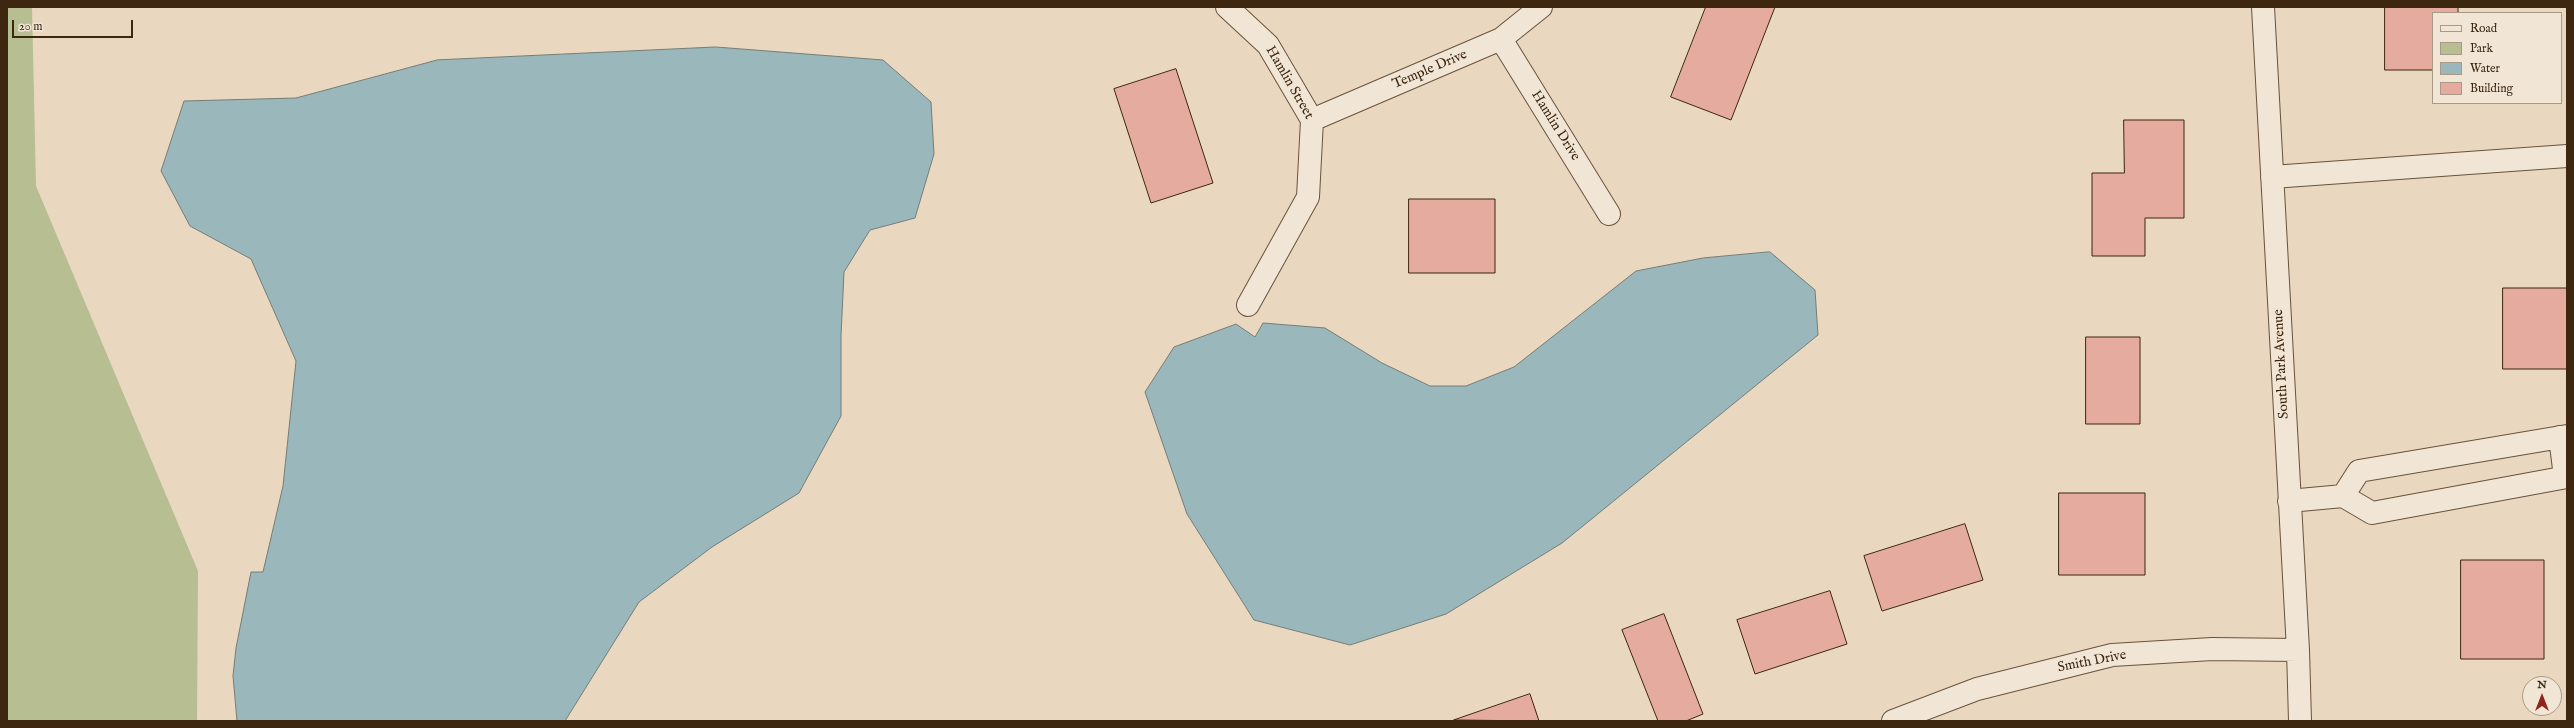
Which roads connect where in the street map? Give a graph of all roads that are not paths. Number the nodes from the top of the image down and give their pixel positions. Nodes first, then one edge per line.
1 (1227, 7) edge
2 (1541, 7) edge
3 (2263, 7) edge
4 (1501, 39) junction
5 (1312, 120) junction
6 (2567, 156) edge
7 (2272, 177) junction
8 (1609, 214) dead end
9 (1248, 305) dead end
10 (2563, 437) edge
11 (2566, 477) edge
12 (2343, 496) junction
13 (2289, 501) junction
14 (2298, 650) junction
15 (1893, 721) edge
16 (2300, 721) edge

1 - 5 street, Hamlin Street
2 - 4 street, Temple Drive
3 - 7 street, South Park Avenue
4 - 5 street, Temple Drive
4 - 8 street, Hamlin Drive
5 - 9 street, Hamlin Street
6 - 7 street
7 - 13 street, South Park Avenue
10 - 11 street
10 - 12 street
11 - 12 street
12 - 13 street
13 - 14 street, South Park Avenue
14 - 15 street, Smith Drive
14 - 16 street, South Park Avenue

